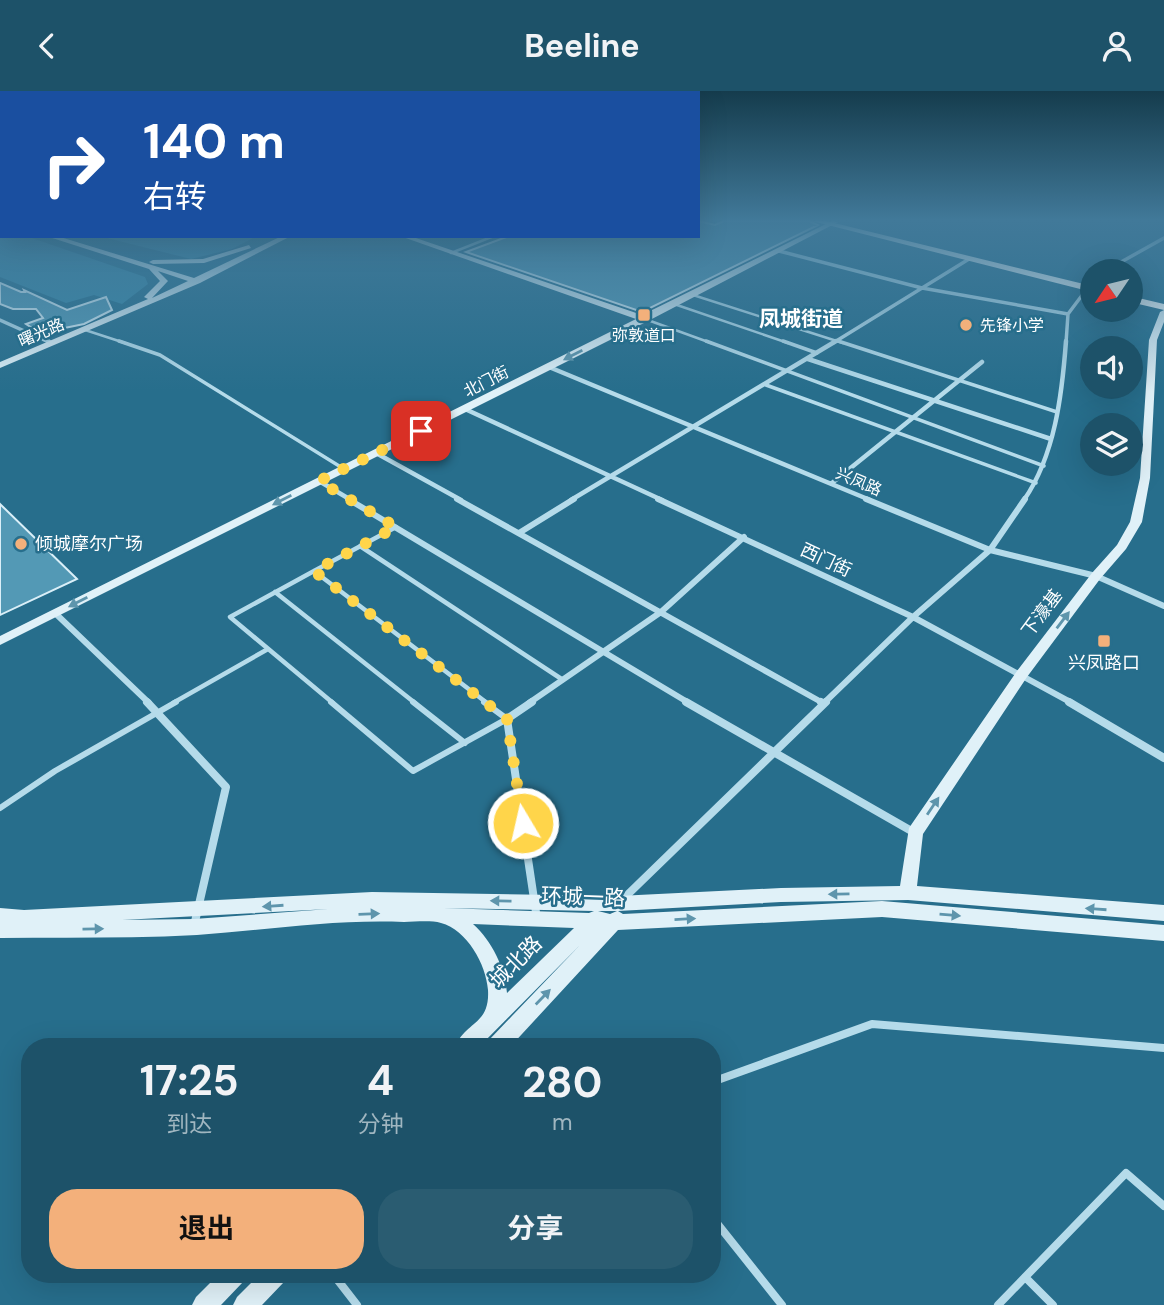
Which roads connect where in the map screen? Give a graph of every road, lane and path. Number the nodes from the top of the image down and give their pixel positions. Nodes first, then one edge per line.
1 (164, 278) edge
2 (195, 278) joint
3 (523, 278) edge
4 (727, 278) edge
5 (882, 278) edge
6 (939, 278) edge
7 (1053, 278) edge
8 (1056, 278) edge
9 (1080, 284) edge
10 (1080, 284) edge
11 (922, 288) junction
12 (693, 295) junction
13 (148, 297) junction
14 (1080, 299) edge
15 (1143, 301) edge
16 (674, 304) junction
17 (131, 308) junction
18 (1164, 308) edge
19 (1069, 314) junction
20 (645, 319) junction
21 (0, 320) edge
22 (82, 329) junction
23 (836, 342) junction
24 (51, 343) junction
25 (817, 353) junction
26 (808, 359) junction
27 (982, 362) dead end
28 (0, 365) edge
29 (549, 367) junction
30 (788, 371) junction
31 (958, 381) junction
32 (766, 385) junction
33 (934, 401) junction
34 (465, 409) junction
35 (1057, 412) junction
36 (913, 417) junction
37 (699, 426) junction
38 (895, 432) junction
39 (1051, 439) junction
40 (376, 453) junction
41 (1044, 466) junction
42 (344, 469) junction
43 (611, 475) junction
44 (319, 481) junction
45 (832, 483) junction
46 (1036, 483) junction
47 (396, 527) junction
48 (519, 533) junction
49 (744, 537) junction
50 (360, 547) junction
51 (990, 550) junction
52 (314, 571) junction
53 (1096, 576) junction
54 (275, 592) junction
55 (1164, 606) edge
56 (660, 612) junction
57 (55, 613) junction
58 (913, 617) junction
59 (0, 641) edge
60 (268, 649) junction
61 (603, 652) junction
62 (1022, 674) junction
63 (563, 680) junction
64 (823, 703) junction
65 (158, 712) junction
66 (507, 719) junction
67 (465, 743) junction
68 (772, 753) junction
69 (1164, 758) edge
70 (0, 808) edge
71 (915, 833) junction
72 (908, 893) junction
73 (882, 909) junction
74 (536, 910) junction
75 (617, 913) junction
76 (1164, 913) edge
77 (0, 916) edge
78 (442, 916) junction
79 (195, 919) junction
80 (592, 921) junction
81 (0, 930) edge
82 (1164, 933) edge
83 (494, 1018) junction
84 (474, 1038) edge
85 (504, 1038) edge
86 (1164, 1048) edge
87 (721, 1079) edge
88 (1164, 1206) edge
89 (721, 1228) edge
90 (1025, 1277) junction
91 (226, 1283) edge
92 (267, 1283) edge
93 (340, 1283) edge
94 (204, 1305) edge
95 (245, 1305) edge
96 (357, 1305) edge
97 (782, 1305) edge
98 (998, 1305) edge
99 (1054, 1305) edge

1 - 13 street
2 - 13 street, 曙光路
2 - 17 street, 曙光路
3 - 20 street
4 - 12 street, 北门街
5 - 11 street
6 - 11 street
7 - 10 main road
8 - 9 main road
11 - 19 street
11 - 23 street
12 - 16 street, 北门街
12 - 23 lane
13 - 17 street, 曙光路
14 - 19 street
15 - 18 main road
16 - 20 street, 北门街
16 - 25 lane
17 - 22 street, 曙光路
18 - 53 street, 下濠基
19 - 35 street
20 -> 29 street, 北门街
20 - 30 lane
21 - 24 street
22 - 24 street, 曙光路
22 - 42 lane
23 - 25 street
23 - 31 lane
24 - 28 street, 曙光路
25 - 26 street
26 - 30 street
26 - 33 street
27 - 31 street
29 - 34 street, 北门街
29 - 37 street, 兴凤路
30 - 32 street
30 - 36 lane
31 - 33 street
31 - 35 lane
32 - 37 street
32 - 38 lane
33 - 36 street
33 - 39 street
34 - 40 street, 北门街
34 - 43 street, 西门街
35 - 39 street
36 - 38 street
36 - 41 lane
37 - 43 street
37 - 45 street, 兴凤路
38 - 45 street
38 - 46 lane
39 - 41 street
40 - 42 street, 北门街
40 - 48 street
41 - 46 street
42 - 44 street, 北门街
43 - 48 street
43 - 49 street, 西门街
44 - 47 street
44 -> 57 street, 北门街
45 - 51 street, 兴凤路
46 - 51 street
47 - 50 lane
47 - 61 street
48 - 56 street
49 - 56 street
49 - 58 street, 西门街
50 - 52 lane
50 - 63 lane
51 - 53 street, 兴凤路
51 - 58 street
52 - 54 lane
52 - 66 lane
53 - 55 street, 兴凤路
62 -> 53 street, 下濠基
54 - 60 lane
54 - 67 lane
56 - 61 street
56 - 64 street
57 - 59 street, 北门街
57 - 65 street
58 - 62 street, 西门街
58 - 64 street
60 - 65 lane
60 - 67 lane
61 - 63 street
61 - 68 street
62 - 69 street, 西门街
71 -> 62 street, 下濠基
63 - 66 street
64 - 68 street
65 - 70 lane
65 - 79 street
66 - 67 lane
66 - 74 street
68 - 71 street
68 - 75 street
71 - 72 street, 下濠基
72 - 73 street
72 -> 75 street, 环城一路
76 -> 72 street, 环城一路
75 -> 73 street, 环城一路
73 -> 82 street, 环城一路
74 - 75 street, 环城一路
74 - 78 street, 环城一路
74 -> 79 street, 环城一路
74 - 80 street, 环城一路
75 - 80 street, 城北路
85 -> 75 street
77 - 79 street, 环城一路
79 -> 78 street, 环城一路
78 - 83 street
81 -> 79 street, 环城一路
80 - 83 street, 城北路
83 - 84 street, 城北路
86 - 87 lane
88 - 90 lane
89 - 97 lane
90 - 98 lane
90 - 99 lane
91 - 94 street
92 - 95 street
93 - 96 lane

